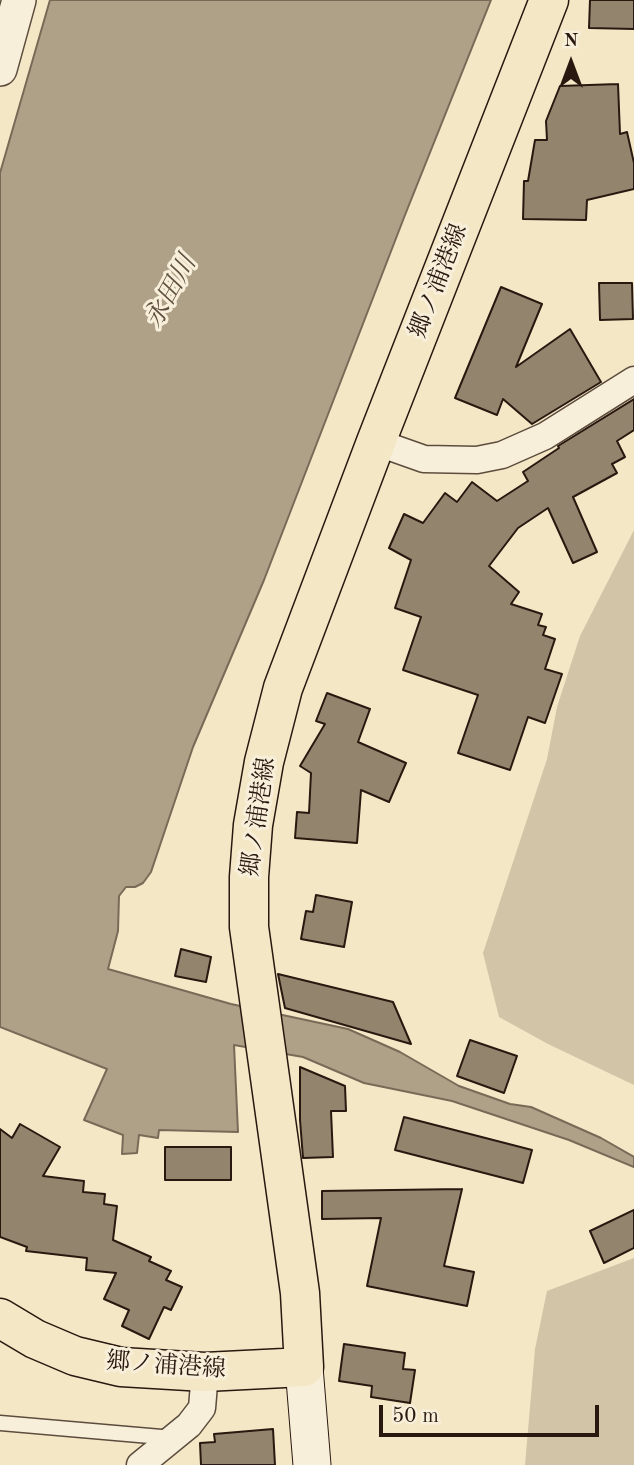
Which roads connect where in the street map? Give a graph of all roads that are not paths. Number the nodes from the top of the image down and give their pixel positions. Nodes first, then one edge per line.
1 (19, 0) edge
2 (549, 0) edge
3 (0, 69) edge
4 (634, 380) edge
5 (376, 442) junction
6 (0, 1318) edge
7 (304, 1367) junction
8 (205, 1373) junction
9 (0, 1423) edge
10 (174, 1438) junction
11 (140, 1465) edge
12 (312, 1465) edge

1 - 3 street
2 - 5 main road, 郷ノ浦港線
4 - 5 street
5 - 7 main road, 郷ノ浦港線
6 - 8 main road, 郷ノ浦港線
7 - 8 main road, 郷ノ浦港線
7 - 12 main road
8 - 10 street
9 - 10 lane
10 - 11 street

